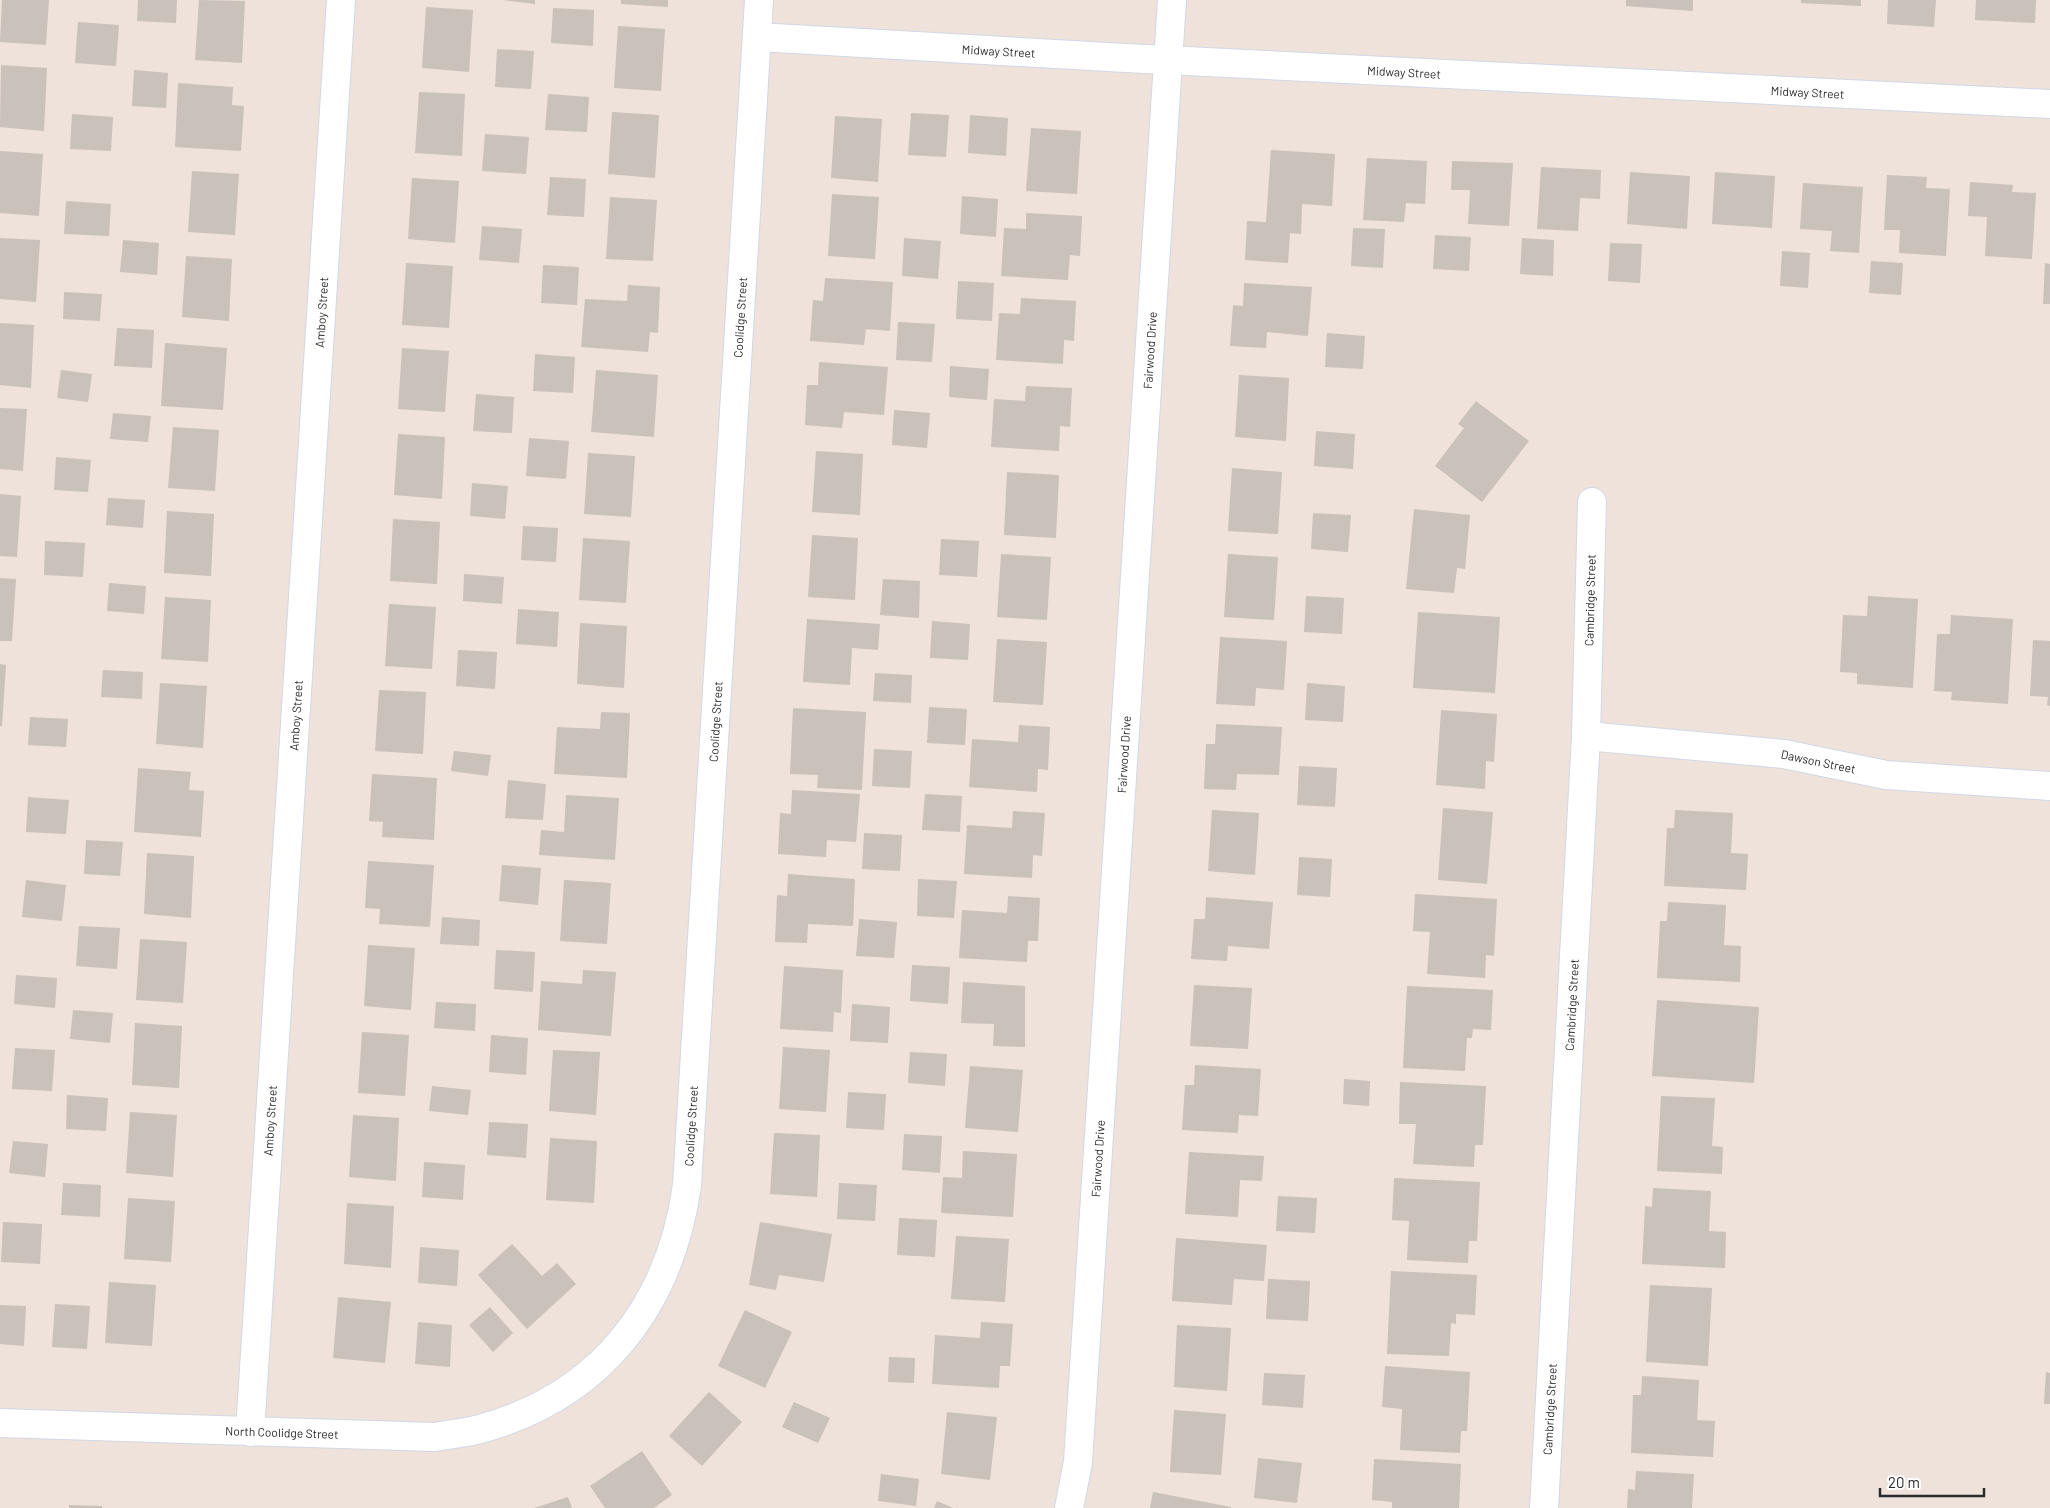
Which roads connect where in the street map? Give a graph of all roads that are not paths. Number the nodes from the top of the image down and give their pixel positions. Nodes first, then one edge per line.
1 (340, 0) edge
2 (759, 0) edge
3 (1172, 0) edge
4 (757, 36) junction
5 (1168, 60) junction
6 (2050, 104) edge
7 (1592, 502) dead end
8 (1586, 736) junction
9 (2050, 786) edge
10 (558, 1396) joint
11 (0, 1423) edge
12 (250, 1432) junction
13 (1069, 1508) edge
14 (1544, 1508) edge

1 - 12 street, Amboy Street
2 - 4 street, Coolidge Street
3 - 5 street, Fairwood Drive
4 - 5 street, Midway Street
4 - 10 street, Coolidge Street
5 - 6 street, Midway Street
5 - 13 street, Fairwood Drive
7 - 8 street, Cambridge Street
8 - 9 street, Dawson Street
8 - 14 street, Cambridge Street
10 - 12 street, North Coolidge Street
11 - 12 street, North Coolidge Street

